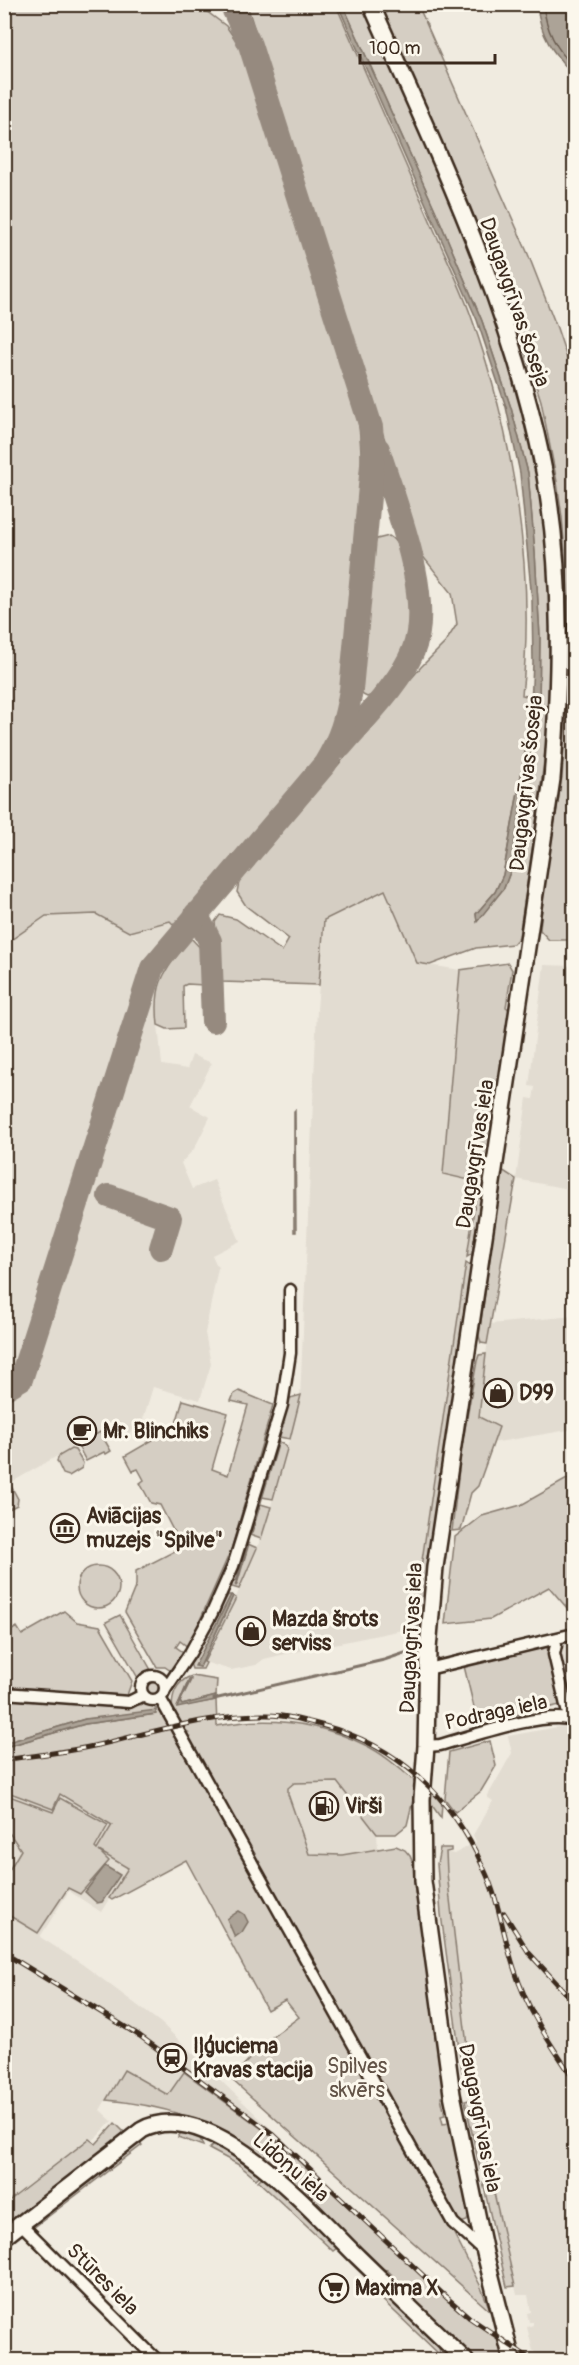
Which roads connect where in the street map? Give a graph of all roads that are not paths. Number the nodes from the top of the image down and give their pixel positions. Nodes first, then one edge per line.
1 (371, 4) edge
2 (532, 915) joint
3 (290, 1290) dead end
4 (574, 1635) edge
5 (554, 1639) junction
6 (428, 1669) junction
7 (4, 1693) edge
8 (163, 1694) junction
9 (143, 1695) junction
10 (572, 1720) edge
11 (426, 1746) junction
12 (21, 2224) junction
13 (4, 2237) edge
14 (485, 2253) junction
15 (157, 2361) edge
16 (465, 2361) edge
17 (512, 2361) edge

1 - 2 main road, Daugavgrīvas šoseja
2 - 6 main road, Daugavgrīvas iela
3 - 8 street
4 - 5 street
5 - 6 street
5 - 10 street
6 - 11 main road, Daugavgrīvas iela
7 - 9 street
8 - 9 street
8 - 9 street
8 - 14 street
10 - 11 street, Podraga iela
11 - 14 main road, Daugavgrīvas iela
12 - 13 main road, Lidoņu iela
12 - 15 street, Stūres iela
12 - 16 main road, Lidoņu iela
14 - 17 main road, Daugavgrīvas iela

